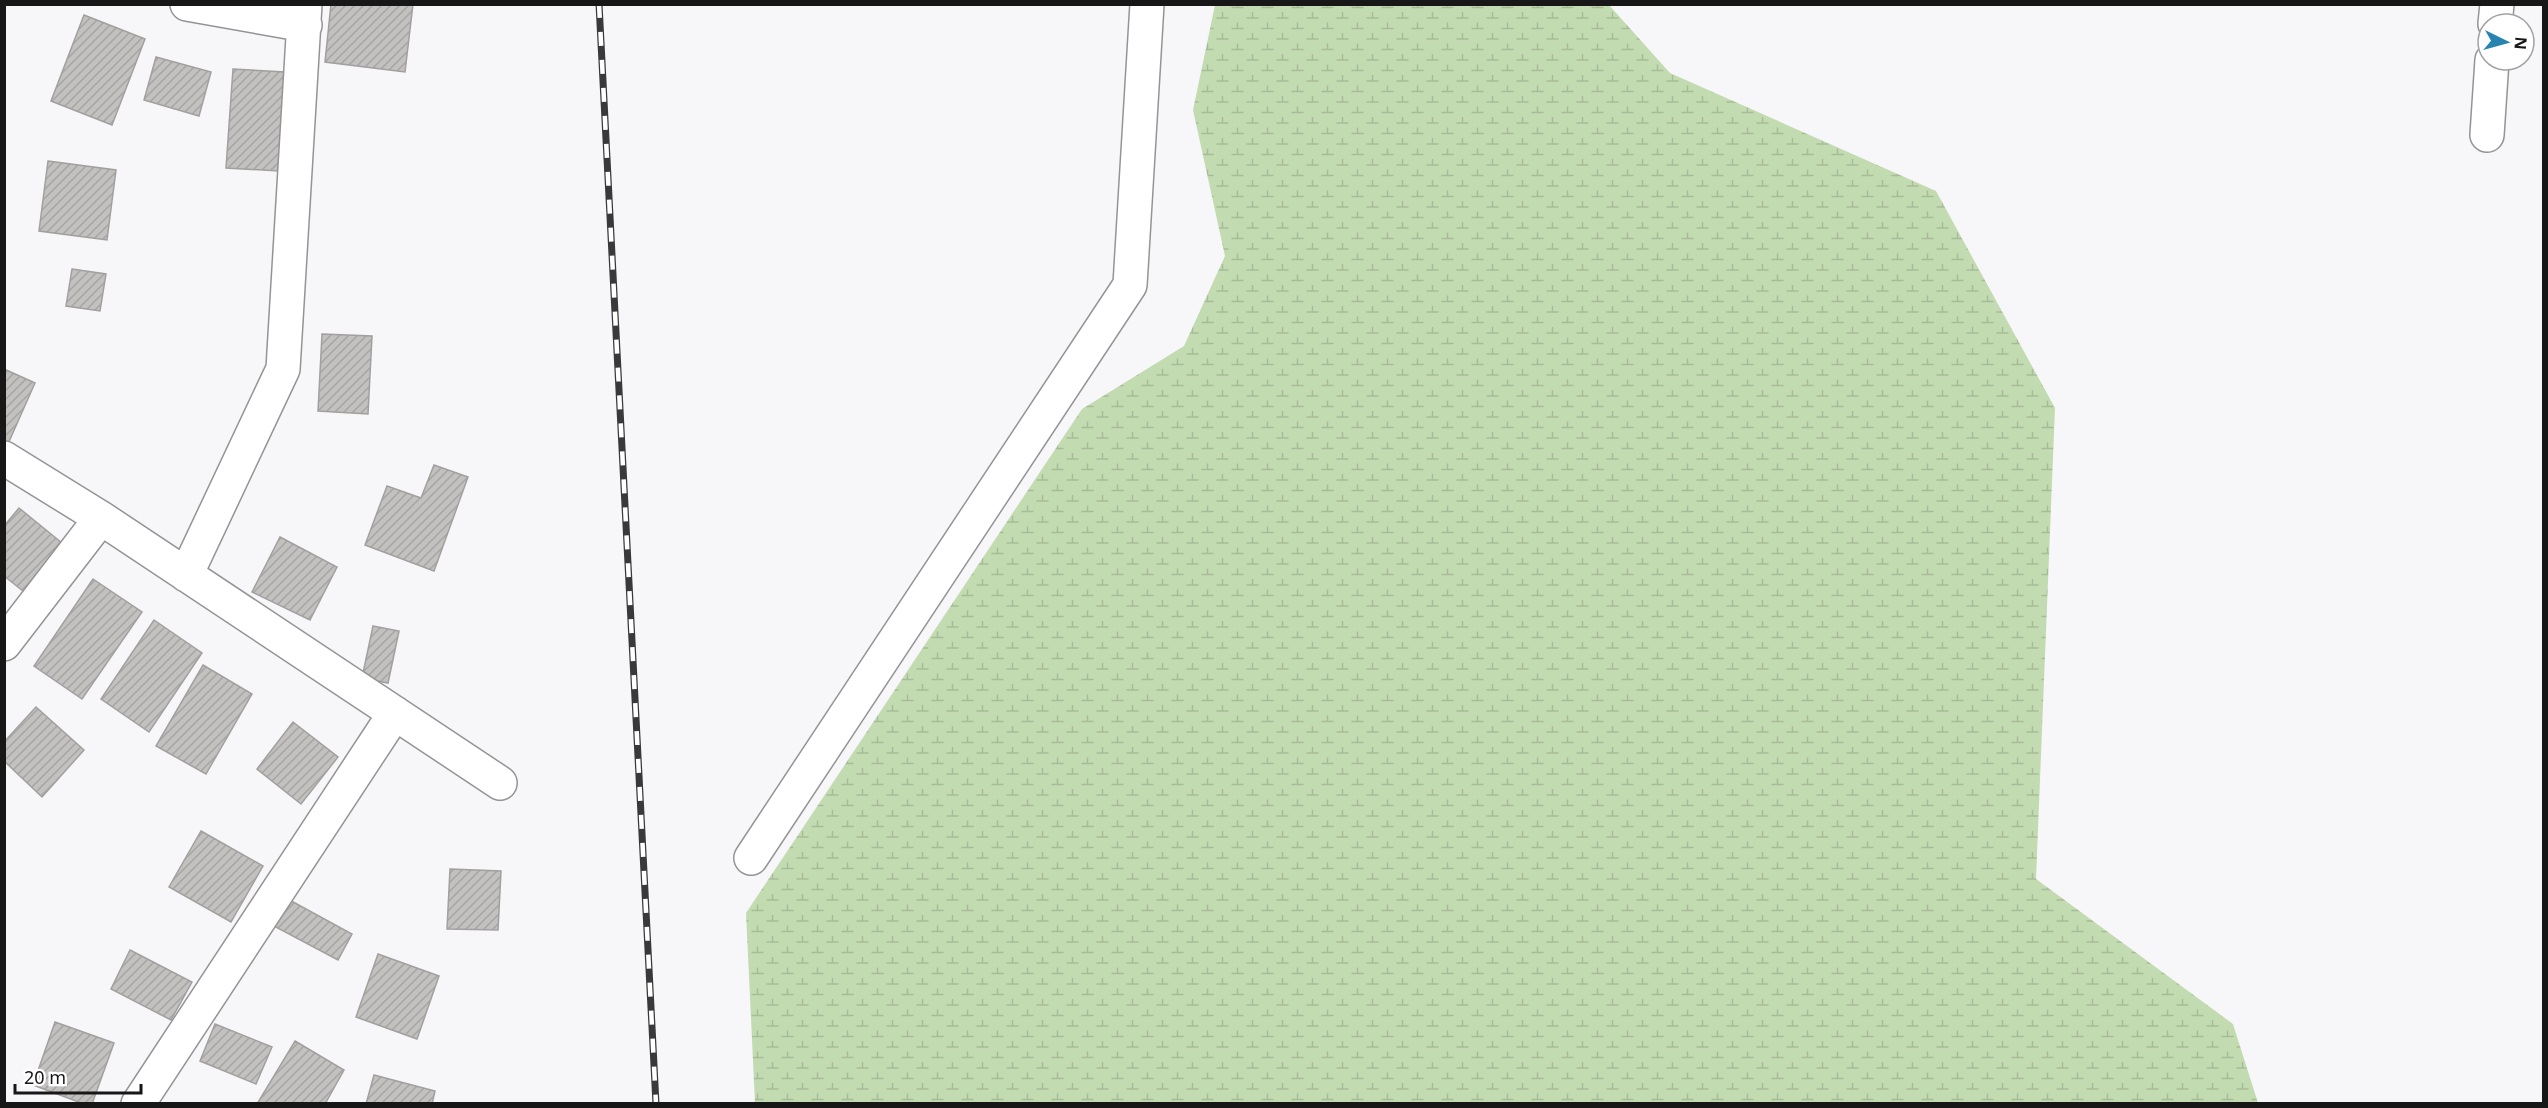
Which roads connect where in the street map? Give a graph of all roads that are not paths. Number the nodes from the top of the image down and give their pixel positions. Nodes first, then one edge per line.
1 (187, 4) edge
2 (1147, 4) edge
3 (305, 15) edge
4 (2491, 72) edge
5 (2487, 135) dead end
6 (4, 458) edge
7 (101, 518) junction
8 (186, 575) junction
9 (4, 644) edge
10 (395, 713) junction
11 (500, 783) dead end
12 (751, 858) dead end
13 (138, 1104) edge

1 - 3 street
2 - 12 street
3 - 8 street
4 - 5 street
6 - 7 street
7 - 8 street
7 - 9 street
8 - 10 street
10 - 11 street
10 - 13 street

